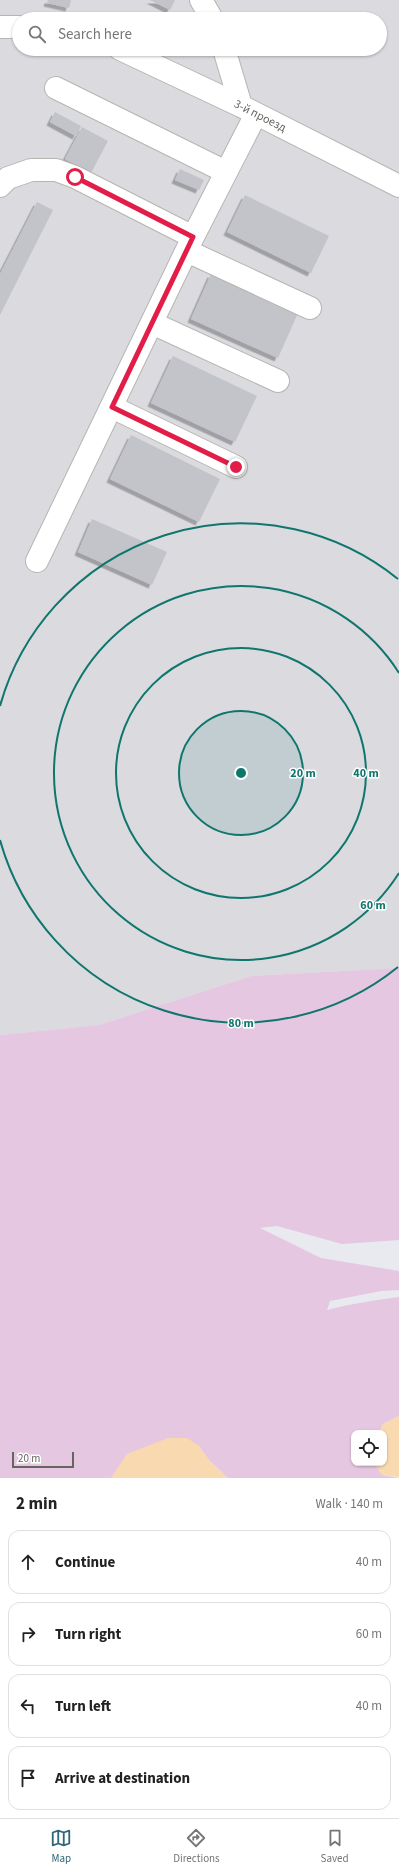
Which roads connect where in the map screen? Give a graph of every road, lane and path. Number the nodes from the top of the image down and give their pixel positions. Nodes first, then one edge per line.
1 (201, 0) edge
2 (208, 12) edge
3 (0, 27) edge
4 (12, 27) edge
5 (135, 56) edge
6 (227, 56) edge
7 (56, 88) dead end
8 (249, 110) junction
9 (226, 172) junction
10 (0, 186) edge
11 (399, 186) edge
12 (190, 244) junction
13 (310, 308) dead end
14 (152, 323) junction
15 (278, 381) dead end
16 (112, 407) junction
17 (236, 467) dead end
18 (37, 561) dead end

1 - 2 street
3 - 4 street
5 - 8 street, 3-й проезд
6 - 8 street
7 - 9 street
8 - 9 street
8 - 11 street, 3-й проезд
9 - 12 street
10 - 12 street
12 - 13 street
12 - 14 street
14 - 15 street
14 - 16 street
16 - 17 street
16 - 18 street

